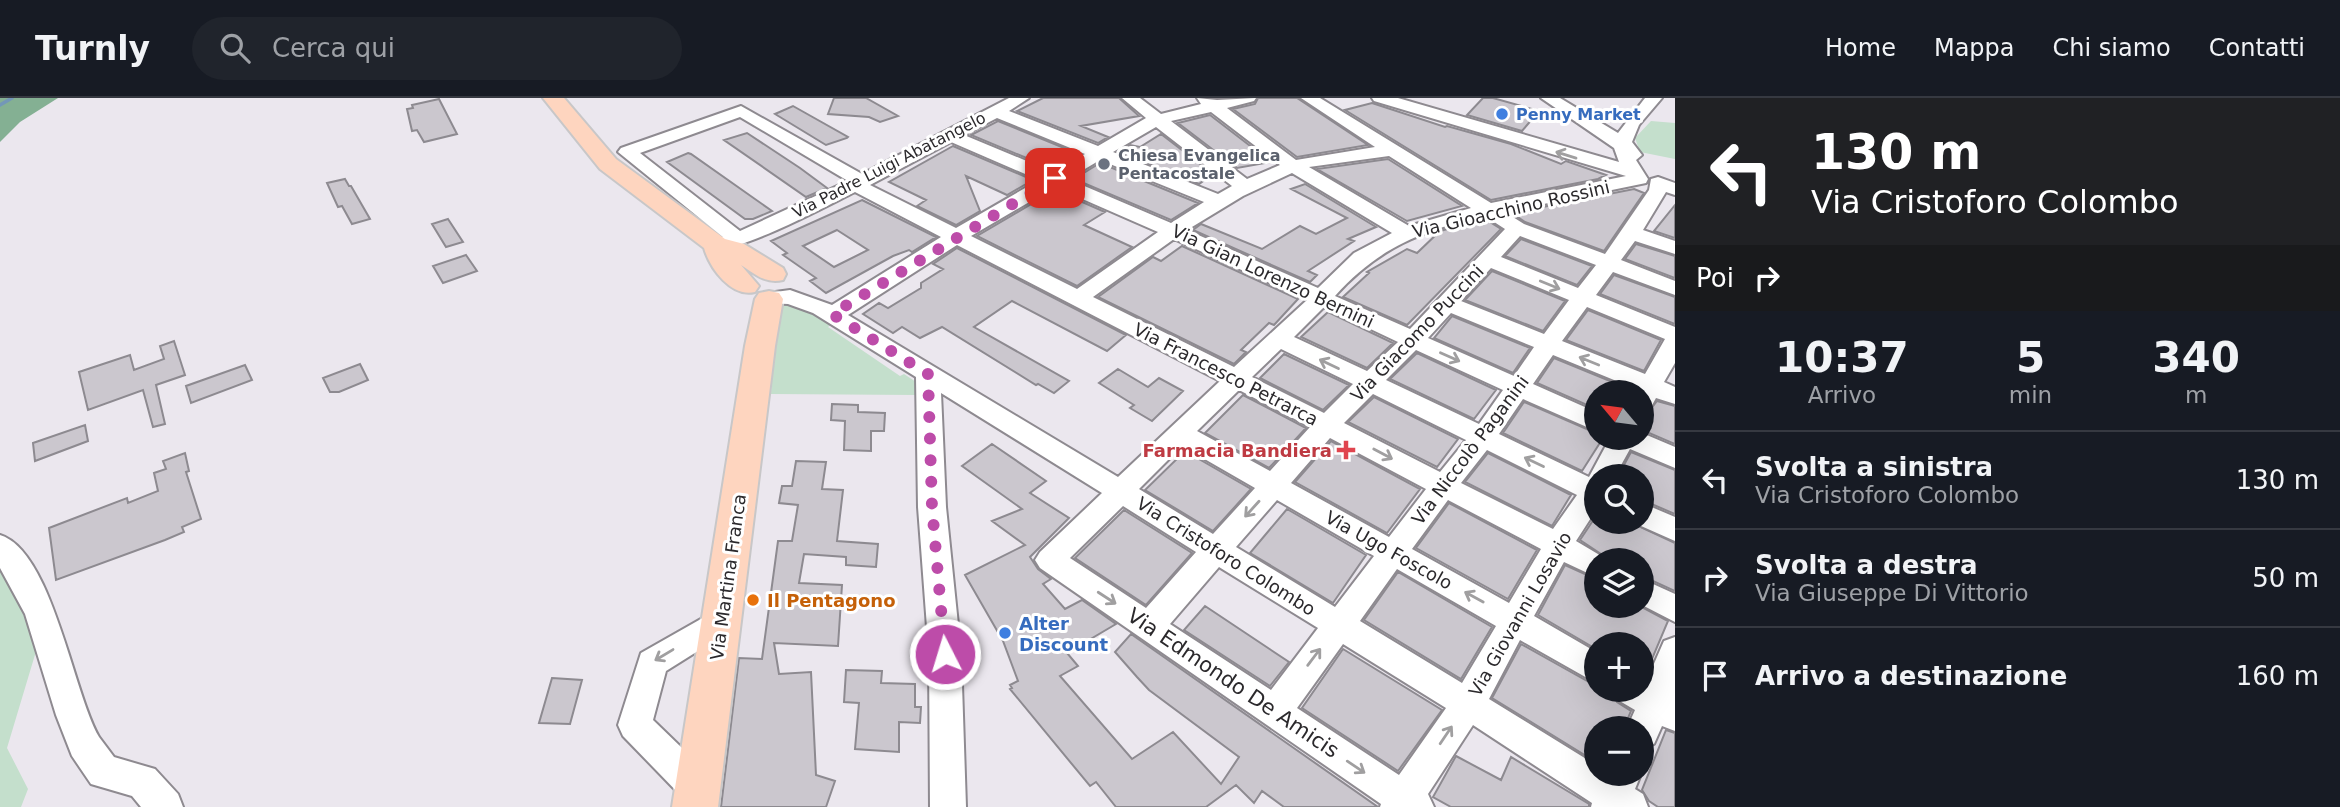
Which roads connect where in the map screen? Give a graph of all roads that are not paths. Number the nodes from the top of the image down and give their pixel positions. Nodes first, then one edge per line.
1 (553, 98) edge
2 (1021, 98) edge
3 (1130, 98) edge
4 (1248, 98) edge
5 (1309, 98) edge
6 (1380, 98) edge
7 (1549, 98) edge
8 (1654, 98) edge
9 (1209, 102) edge
10 (995, 111) junction
11 (1156, 119) junction
12 (949, 135) junction
13 (1622, 142) junction
14 (1391, 150) junction
15 (1098, 153) junction
16 (1293, 166) junction
17 (1055, 178) junction
18 (1653, 178) edge
19 (859, 183) junction
20 (1246, 188) junction
21 (1220, 202) junction
22 (1488, 210) junction
23 (1517, 228) junction
24 (1177, 231) junction
25 (1406, 233) junction
26 (1631, 233) junction
27 (957, 236) junction
28 (727, 242) junction
29 (1675, 248) edge
30 (1487, 259) junction
31 (1609, 262) junction
32 (767, 288) junction
33 (1675, 288) edge
34 (1078, 298) junction
35 (1583, 298) junction
36 (1320, 299) junction
37 (1447, 303) junction
38 (826, 311) junction
39 (1675, 335) edge
40 (1278, 338) junction
41 (1412, 341) junction
42 (1675, 341) edge
43 (1548, 344) junction
44 (928, 374) junction
45 (1235, 379) junction
46 (1620, 380) edge
47 (1653, 380) edge
48 (1370, 384) junction
49 (1518, 388) junction
50 (1654, 394) edge
51 (1675, 396) edge
52 (1584, 417) edge
53 (1328, 425) junction
54 (1181, 434) junction
55 (1483, 438) junction
56 (1654, 449) edge
57 (1675, 458) edge
58 (1584, 481) edge
59 (1274, 485) junction
60 (1443, 486) junction
61 (1121, 491) junction
62 (1584, 506) edge
63 (1654, 519) edge
64 (1675, 530) edge
65 (1558, 545) junction
66 (0, 546) edge
67 (1216, 550) junction
68 (1393, 552) junction
69 (1584, 559) edge
70 (1050, 560) joint
71 (1654, 597) edge
72 (1675, 609) edge
73 (722, 620) junction
74 (1516, 621) junction
75 (1149, 626) junction
76 (1338, 626) junction
77 (1675, 651) edge
78 (1584, 662) edge
79 (1468, 704) junction
80 (1650, 711) edge
81 (1274, 712) junction
82 (1619, 796) edge
83 (696, 797) edge
84 (1406, 804) edge
85 (166, 807) edge
86 (948, 807) edge

1 - 28 main road
2 - 10 street, Via Padre Luigi Abatangelo
3 - 11 street
4 - 9 street
5 - 14 street
18 -> 6 street
7 - 13 street
8 - 13 street
9 - 11 street
9 - 16 street
10 - 12 street, Via Padre Luigi Abatangelo
10 - 15 street
11 - 15 street
11 - 20 street
12 - 17 street, Via Gian Lorenzo Bernini
12 - 19 street, Via Padre Luigi Abatangelo
13 - 18 street
14 - 16 street
14 - 22 street
15 - 17 street
15 - 21 street
16 - 20 street
16 - 25 street
17 - 24 street, Via Gian Lorenzo Bernini
17 - 27 street
18 - 22 street, Via Gioacchino Rossini
18 - 26 street, Via Niccolò Paganini
19 - 27 street, Via Francesco Petrarca
19 - 28 street, Via Padre Luigi Abatangelo
19 - 28 street, Via Francesco Petrarca
20 - 21 street
21 - 24 street
22 - 23 street
22 - 25 street, Via Gioacchino Rossini
23 - 30 street, Via Giacomo Puccini
23 - 31 street
24 - 34 street
24 - 36 street, Via Gian Lorenzo Bernini
25 - 36 street, Via Gioacchino Rossini
26 - 29 street
26 - 31 street, Via Niccolò Paganini
27 - 34 street, Via Francesco Petrarca
27 - 38 street
28 - 32 main road
30 -> 35 street
30 - 37 street, Via Giacomo Puccini
31 - 33 street
31 - 35 street, Via Niccolò Paganini
32 - 38 street, Via Cristoforo Colombo
32 - 73 main road, Via Martina Franca
34 - 45 street, Via Francesco Petrarca
35 - 39 street
35 - 43 street, Via Niccolò Paganini
36 - 40 street, Via Gioacchino Rossini
36 - 41 street, Via Gian Lorenzo Bernini
37 - 41 street, Via Giacomo Puccini
37 - 43 street
38 - 44 street, Via Cristoforo Colombo
40 - 45 street, Via Gioacchino Rossini
48 -> 40 street
41 - 48 street, Via Giacomo Puccini
41 -> 49 street, Via Gian Lorenzo Bernini
42 - 47 street
46 -> 43 street
43 - 49 street, Via Niccolò Paganini
44 - 61 street, Via Cristoforo Colombo
44 - 86 street
45 - 53 street, Via Francesco Petrarca
45 - 54 street, Via Gioacchino Rossini
48 - 53 street, Via Giacomo Puccini
48 - 55 street
49 - 52 street, Via Gian Lorenzo Bernini
49 - 55 street, Via Niccolò Paganini
50 - 51 street
53 - 59 street, Via Giacomo Puccini
53 -> 60 street, Via Francesco Petrarca
54 - 59 street, Via Ugo Foscolo
54 - 61 street, Via Gioacchino Rossini
58 -> 55 street
55 - 60 street, Via Niccolò Paganini
56 - 57 street
59 -> 67 street, Via Giacomo Puccini
59 - 68 street, Via Ugo Foscolo
60 - 65 street, Via Francesco Petrarca
60 - 68 street, Via Niccolò Paganini
61 - 67 street, Via Cristoforo Colombo
61 - 70 street, Via Gioacchino Rossini
62 - 65 street, Via Giovanni Losavio
63 - 64 street
65 - 69 street, Via Francesco Petrarca
65 - 74 street, Via Giovanni Losavio
66 - 85 street
67 - 75 street, Via Giacomo Puccini
67 - 76 street, Via Cristoforo Colombo
74 -> 68 street, Via Ugo Foscolo
68 - 76 street, Via Niccolò Paganini
70 -> 75 street, Via Edmondo De Amicis
71 - 72 street
73 - 83 main road, Via Martina Franca
73 -> 83 street
74 - 78 street, Via Ugo Foscolo
74 - 79 street, Via Giovanni Losavio
75 - 81 street, Via Edmondo De Amicis
76 - 79 street, Via Cristoforo Colombo
81 -> 76 street, Via Niccolò Paganini
77 - 80 street
79 - 82 street, Via Cristoforo Colombo
84 -> 79 street, Via Giovanni Losavio
81 -> 84 street, Via Edmondo De Amicis

